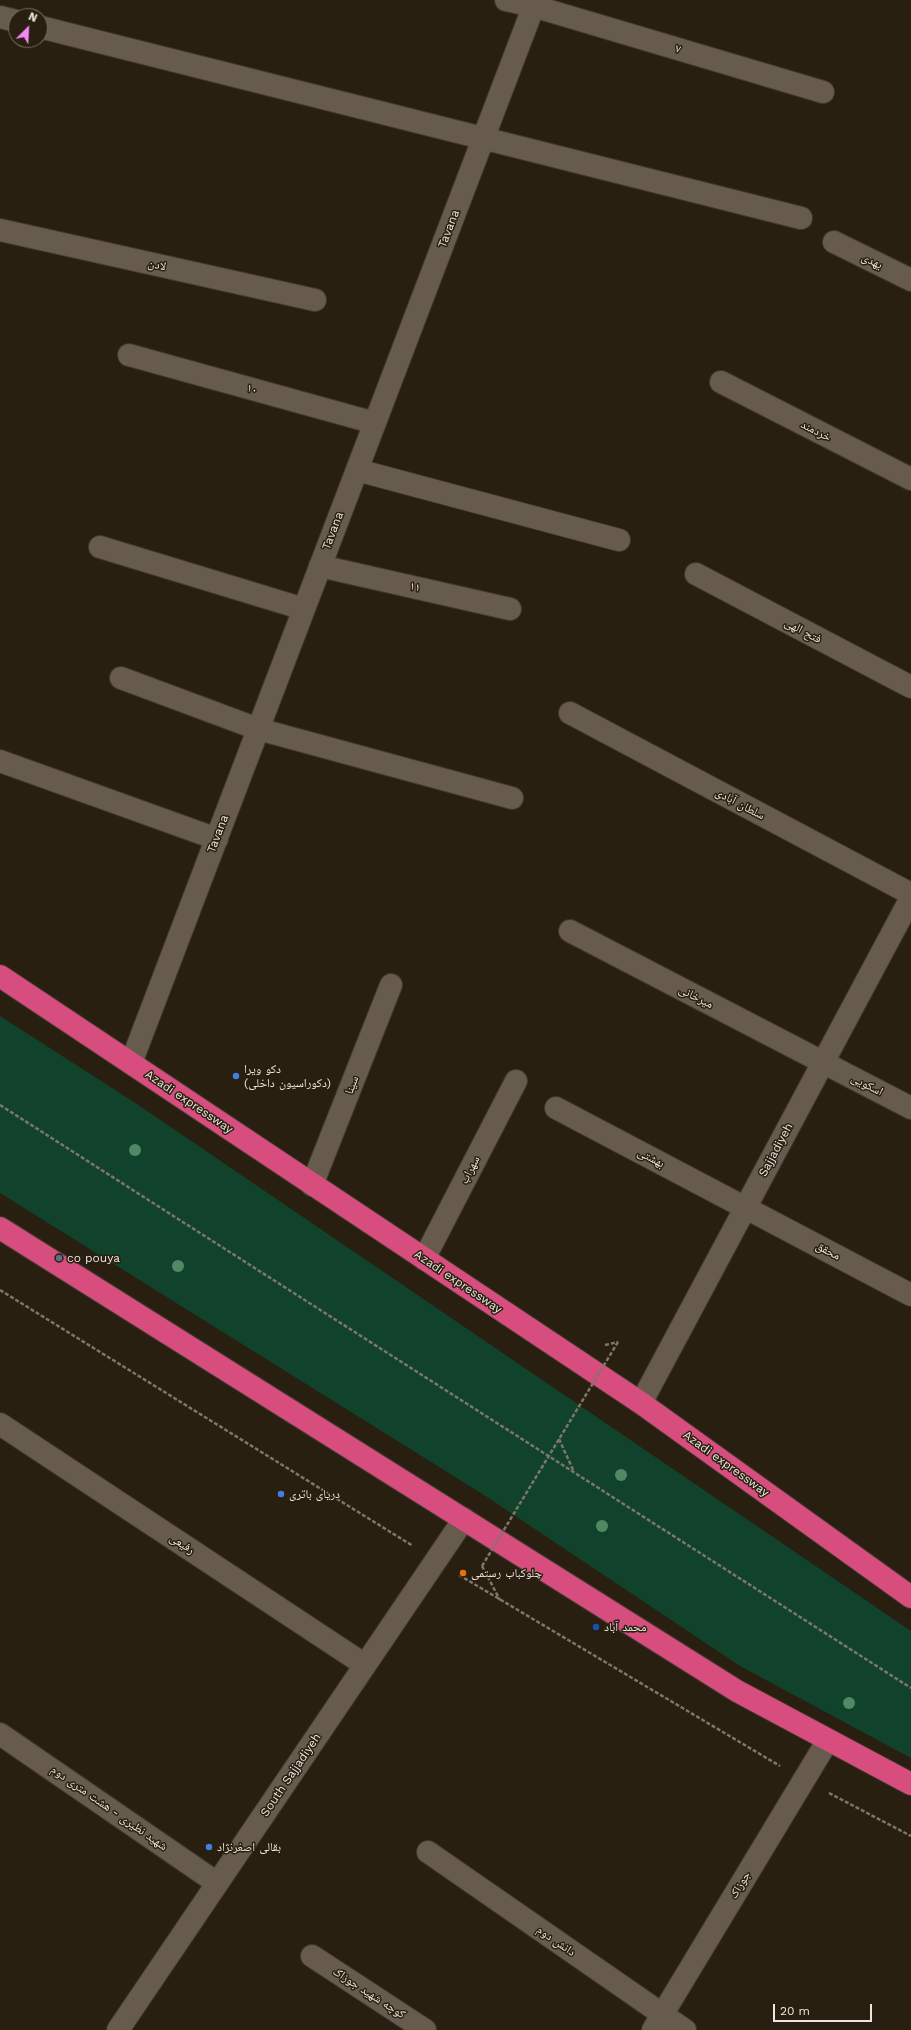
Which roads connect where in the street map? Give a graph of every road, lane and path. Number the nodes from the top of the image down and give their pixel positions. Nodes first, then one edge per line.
1 (506, 0) edge
2 (534, 3) edge
3 (48, 29) edge
4 (823, 92) dead end
5 (483, 138) junction
6 (801, 218) dead end
7 (0, 230) edge
8 (834, 242) dead end
9 (911, 280) edge
10 (315, 300) dead end
11 (129, 355) dead end
12 (721, 382) dead end
13 (375, 423) junction
14 (356, 470) junction
15 (911, 479) edge
16 (620, 540) dead end
17 (100, 546) dead end
18 (320, 566) junction
19 (696, 574) dead end
20 (304, 609) junction
21 (510, 609) dead end
22 (121, 678) dead end
23 (911, 687) edge
24 (570, 713) dead end
25 (258, 729) junction
26 (0, 761) edge
27 (512, 798) dead end
28 (216, 839) junction
29 (911, 894) edge
30 (911, 898) edge
31 (570, 931) dead end
32 (0, 976) edge
33 (391, 985) dead end
34 (823, 1062) junction
35 (131, 1063) junction
36 (516, 1081) dead end
37 (0, 1105) edge
38 (556, 1108) dead end
39 (911, 1108) edge
40 (312, 1184) junction
41 (745, 1207) junction
42 (0, 1228) edge
43 (424, 1259) junction
44 (911, 1295) edge
45 (618, 1342) dead end
46 (641, 1403) junction
47 (0, 1424) edge
48 (559, 1439) junction
49 (575, 1472) junction
50 (464, 1519) junction
51 (911, 1597) edge
52 (500, 1601) dead end
53 (365, 1665) junction
54 (911, 1688) edge
55 (0, 1734) edge
56 (828, 1740) junction
57 (911, 1784) edge
58 (428, 1852) dead end
59 (217, 1883) junction
60 (312, 1956) dead end
61 (657, 2022) edge
62 (118, 2030) edge
63 (425, 2030) edge
64 (685, 2030) edge

1 - 2 street, ۷
2 - 4 street, ۷
2 - 5 street, Tavana
3 - 5 street
5 - 6 street
5 - 13 street, Tavana
7 - 10 street, لادن
8 - 9 street, یهدی
11 - 13 street, ۱۰
12 - 15 street, خردمند
13 - 14 street, Tavana
14 - 16 street
14 - 18 street, Tavana
17 - 20 street
18 - 20 street, Tavana
18 - 21 street, ۱۱
19 - 23 street, فتح الهی
20 - 25 street, Tavana
22 - 25 street
24 - 29 street, سلطان آبادی
25 - 27 street
25 - 28 street, Tavana
26 - 28 street
28 - 35 street, Tavana
30 - 34 street, Sajjadiyeh
31 - 34 street, میرخانی
32 - 35 highway, Azadi expressway
33 - 40 street, سینا
34 - 39 street, اسکویی
34 - 41 street, Sajjadiyeh
35 - 40 highway, Azadi expressway
36 - 43 street, سهراب
37 - 49 path
38 - 41 street, بهشتی
40 - 43 highway, Azadi expressway
41 - 44 street, محقق
41 - 46 street, Sajjadiyeh
42 - 50 highway
43 - 46 highway, Azadi expressway
45 - 48 path, bridge
46 - 51 highway, Azadi expressway
47 - 53 street, رفیعی
48 - 49 path
48 - 52 path, bridge
49 - 54 path
50 - 53 street, South Sajjadiyeh
50 - 56 highway
53 - 59 street, South Sajjadiyeh
55 - 59 street, شهید نظیری - هشت متری دوم
56 - 57 highway
56 - 61 street, جوزاک
58 - 61 street, دانش دوم
59 - 62 street, South Sajjadiyeh
60 - 63 street, کوچه شهید جوزاک
61 - 64 street, دانش دوم

